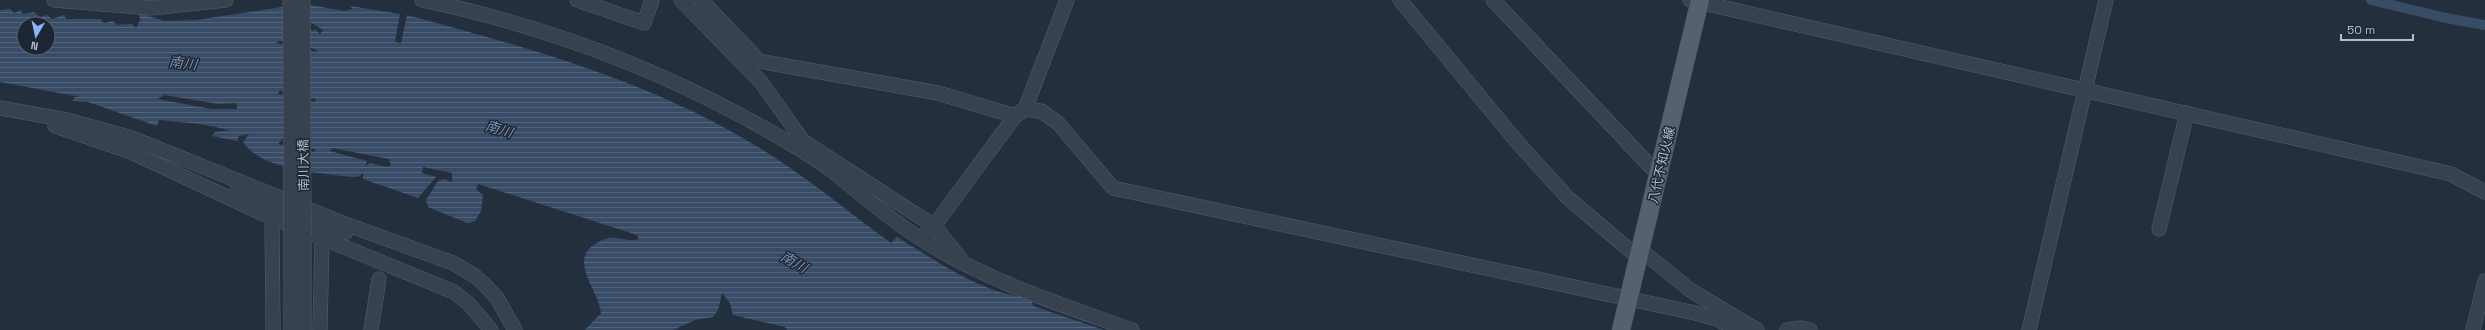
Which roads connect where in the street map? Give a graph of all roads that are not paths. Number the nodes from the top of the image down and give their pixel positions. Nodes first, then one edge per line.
1 (54, 0) edge
2 (216, 0) edge
3 (290, 0) edge
4 (303, 0) edge
5 (422, 0) edge
6 (577, 0) edge
7 (652, 0) edge
8 (681, 0) edge
9 (701, 0) edge
10 (1068, 0) edge
11 (1400, 0) edge
12 (1493, 0) edge
13 (2106, 0) edge
14 (1696, 1) edge
15 (600, 4) edge
16 (2084, 91) junction
17 (0, 108) edge
18 (1020, 112) junction
19 (2187, 114) junction
20 (0, 117) edge
21 (1659, 172) junction
22 (2485, 192) edge
23 (881, 210) junction
24 (272, 217) junction
25 (934, 226) junction
26 (2159, 229) dead end
27 (298, 234) junction
28 (322, 238) junction
29 (1640, 254) junction
30 (966, 265) junction
31 (379, 279) dead end
32 (2485, 281) edge
33 (1629, 299) junction
34 (272, 330) edge
35 (291, 330) edge
36 (304, 330) edge
37 (320, 330) edge
38 (371, 330) edge
39 (491, 330) edge
40 (515, 330) edge
41 (1132, 330) edge
42 (1621, 330) edge
43 (1738, 330) edge
44 (1757, 330) edge
45 (1786, 330) edge
46 (1810, 330) edge
47 (2029, 330) edge
48 (2473, 330) edge

1 - 2 street
3 - 27 street, 南川大橋, bridge
4 - 27 street, 南川大橋, bridge
5 - 23 street
6 - 15 street
7 - 15 street
8 - 25 street
9 - 18 street
10 - 18 street
11 - 29 street
12 - 21 street
13 - 16 street
14 - 16 street
14 - 21 main road, 八代不知火線
16 - 19 street
16 - 47 street
17 - 40 street
18 - 25 street
18 - 33 street
19 - 22 street
19 - 26 street
20 - 24 street
21 - 29 main road, 八代不知火線
23 - 25 street
23 - 30 street
24 - 28 street
24 - 34 street
25 - 30 street
27 - 35 street
27 - 36 street, 南川大橋
28 - 37 street
28 - 39 street
29 - 33 main road, 八代不知火線
29 - 44 street
30 - 41 street
31 - 38 street
32 - 48 street
33 - 42 main road, 八代不知火線
33 - 43 street
45 - 46 street

